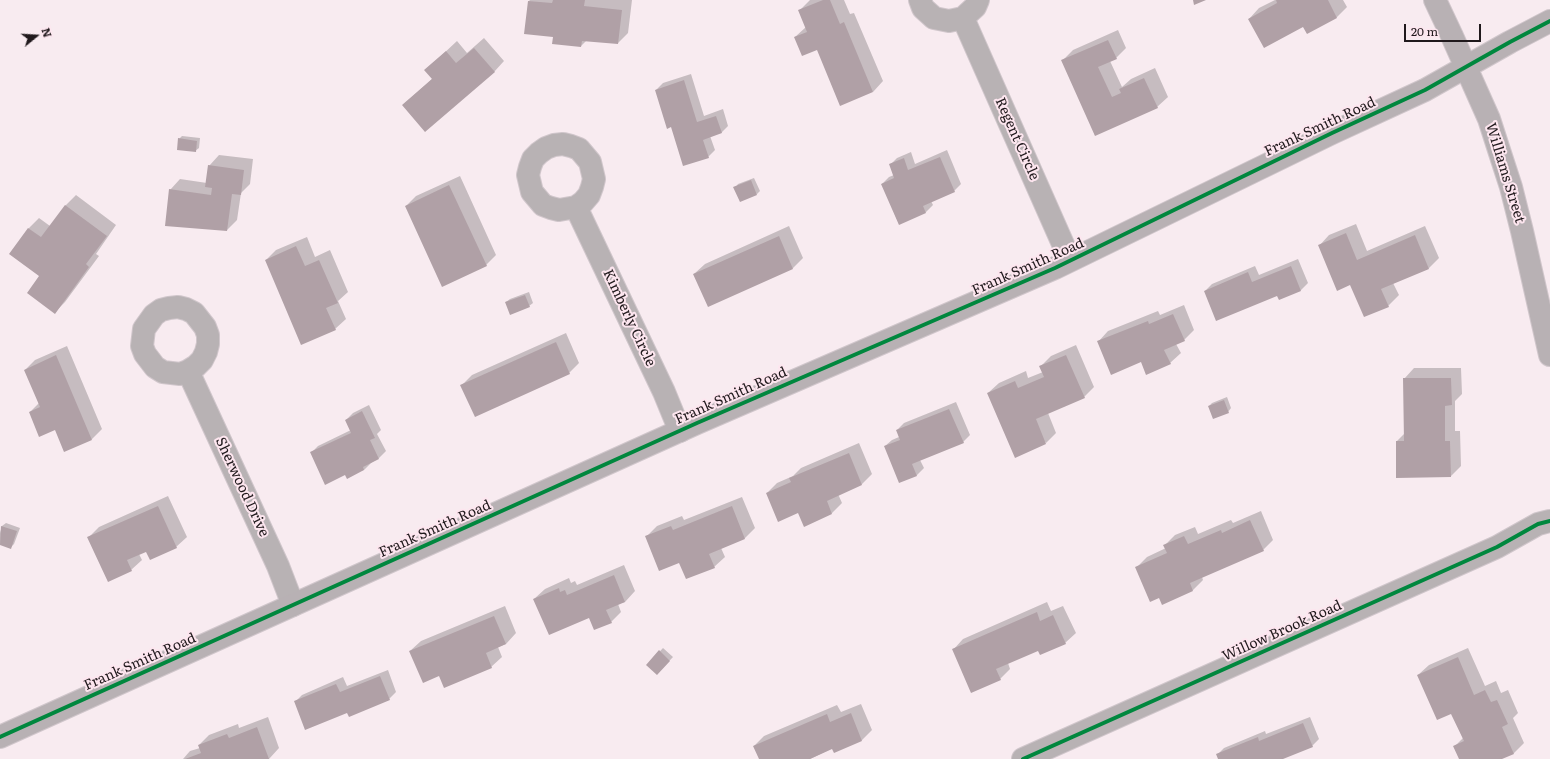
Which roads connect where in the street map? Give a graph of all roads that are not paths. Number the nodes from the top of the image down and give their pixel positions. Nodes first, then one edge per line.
1 (920, 0) edge
2 (978, 0) edge
3 (1435, 0) edge
4 (963, 18) junction
5 (1550, 21) edge
6 (1466, 67) junction
7 (576, 207) dead end
8 (1070, 260) junction
9 (1550, 355) edge
10 (188, 371) dead end
11 (680, 431) junction
12 (1550, 521) edge
13 (293, 605) junction
14 (0, 737) edge
15 (1023, 759) edge

1 - 4 street
2 - 4 street
3 - 6 street, Williams Street
4 - 8 street, Regent Circle
5 - 6 street, Frank Smith Road
6 - 8 street, Frank Smith Road
6 - 9 street, Williams Street
7 - 11 street, Kimberly Circle
8 - 11 street, Frank Smith Road
10 - 13 street, Sherwood Drive
11 - 13 street, Frank Smith Road
12 - 15 street, Willow Brook Road
13 - 14 street, Frank Smith Road

